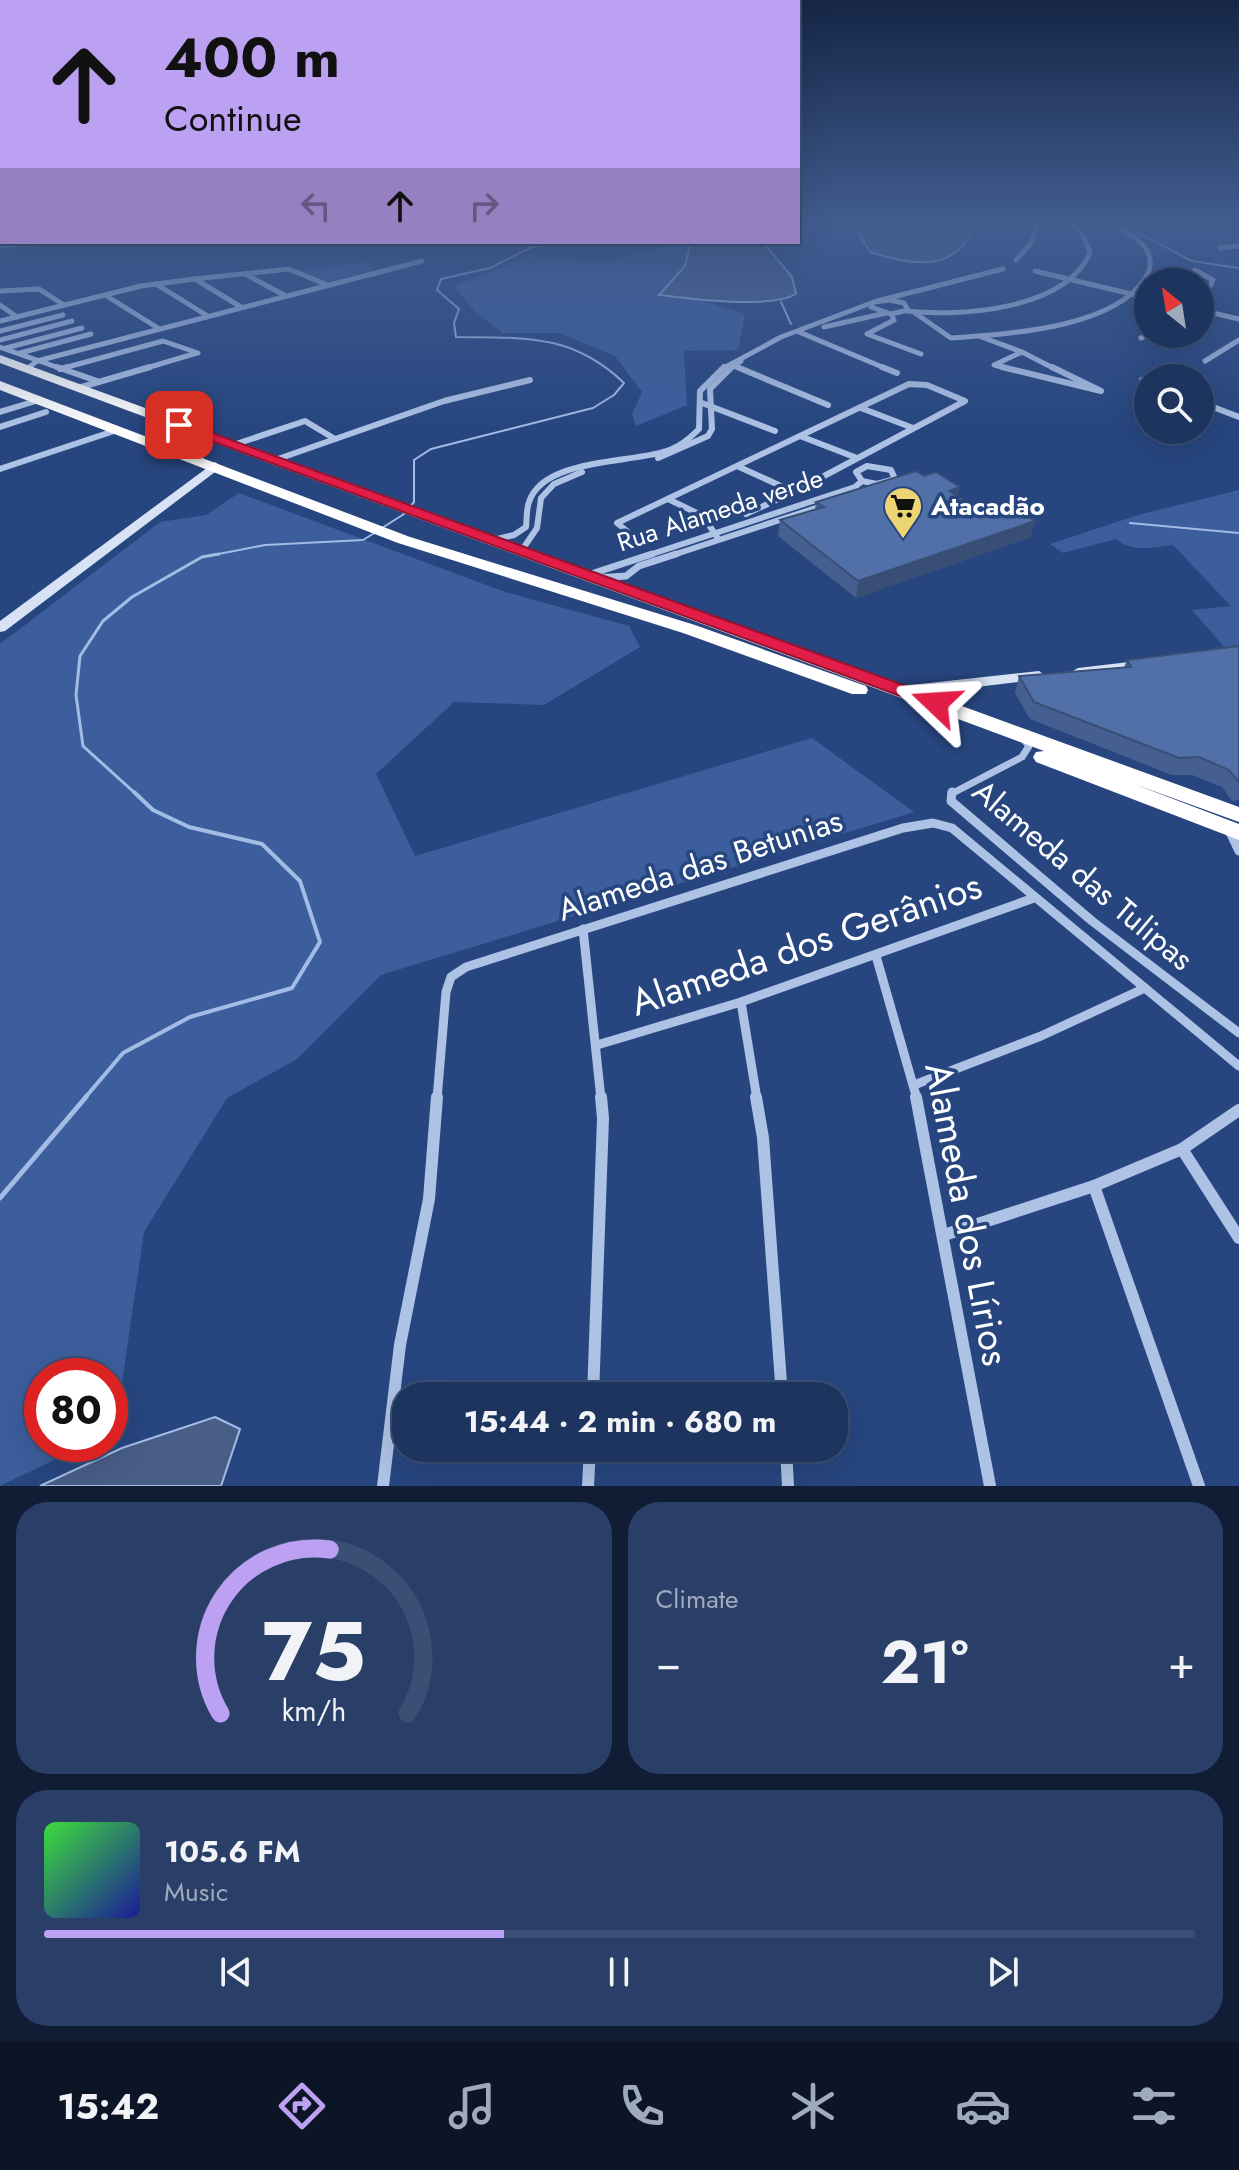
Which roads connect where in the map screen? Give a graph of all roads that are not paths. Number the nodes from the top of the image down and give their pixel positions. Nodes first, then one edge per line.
1 (41, 290) edge
2 (124, 290) edge
3 (167, 290) edge
4 (213, 290) edge
5 (276, 290) edge
6 (301, 290) edge
7 (907, 290) edge
8 (1056, 290) edge
9 (1121, 290) edge
10 (1135, 290) edge
11 (900, 293) junction
12 (1133, 293) junction
13 (105, 295) junction
14 (284, 295) junction
15 (875, 302) junction
16 (904, 303) junction
17 (0, 305) edge
18 (64, 305) junction
19 (241, 307) junction
20 (860, 307) junction
21 (54, 308) junction
22 (906, 311) junction
23 (1214, 311) edge
24 (882, 313) junction
25 (915, 313) junction
26 (843, 314) junction
27 (63, 315) junction
28 (206, 315) junction
29 (17, 317) junction
30 (1239, 317) edge
31 (856, 318) junction
32 (0, 321) edge
33 (72, 321) junction
34 (82, 328) junction
35 (158, 328) junction
36 (0, 331) edge
37 (802, 333) junction
38 (91, 334) junction
39 (987, 335) junction
40 (978, 336) junction
41 (0, 340) edge
42 (1239, 340) edge
43 (102, 343) junction
44 (1022, 352) junction
45 (921, 354) dead end
46 (17, 357) edge
47 (1205, 361) dead end
48 (730, 364) junction
49 (60, 369) junction
50 (897, 373) dead end
51 (1062, 374) junction
52 (1050, 379) junction
53 (530, 380) dead end
54 (99, 381) junction
55 (0, 385) edge
56 (78, 388) junction
57 (697, 403) junction
58 (706, 403) junction
59 (828, 405) dead end
60 (43, 406) junction
61 (1214, 407) edge
62 (861, 408) junction
63 (0, 412) edge
64 (1239, 417) edge
65 (699, 426) junction
66 (711, 426) junction
67 (0, 427) edge
68 (913, 428) junction
69 (117, 430) junction
70 (775, 431) dead end
71 (800, 436) junction
72 (692, 437) junction
73 (335, 439) junction
74 (703, 440) junction
75 (226, 442) junction
76 (681, 443) junction
77 (690, 447) junction
78 (187, 456) junction
79 (857, 458) junction
80 (275, 460) junction
81 (215, 466) junction
82 (737, 466) junction
83 (294, 468) junction
84 (0, 469) edge
85 (862, 481) junction
86 (261, 484) junction
87 (885, 484) junction
88 (794, 492) junction
89 (668, 499) junction
90 (746, 514) dead end
91 (627, 531) dead end
92 (713, 534) junction
93 (493, 540) junction
94 (720, 540) junction
95 (522, 550) junction
96 (593, 576) junction
97 (0, 628) edge
98 (1161, 666) edge
99 (1010, 682) junction
100 (902, 691) junction
101 (936, 703) junction
102 (1015, 732) junction
103 (1028, 751) junction
104 (1236, 820) edge
105 (1239, 851) edge
106 (1034, 898) junction
107 (583, 929) junction
108 (876, 956) junction
109 (1145, 988) junction
110 (741, 1002) junction
111 (1239, 1033) edge
112 (597, 1045) junction
113 (1239, 1066) edge
114 (914, 1085) junction
115 (1239, 1110) edge
116 (1182, 1149) junction
117 (1094, 1186) junction
118 (944, 1235) junction
119 (1239, 1238) edge
120 (594, 1382) edge
121 (781, 1382) edge
122 (589, 1462) edge
123 (787, 1462) edge
124 (383, 1486) edge
125 (588, 1486) edge
126 (788, 1486) edge
127 (990, 1486) edge
128 (1199, 1486) edge

1 - 18 street
2 - 13 street
3 - 28 street
4 - 19 street
5 - 14 street
6 - 14 street
7 - 11 street
8 - 25 street
9 - 12 street
10 - 12 street
11 - 15 street
11 - 16 street
12 - 39 street
13 - 18 street
13 - 35 street
14 - 19 street
15 - 16 street
15 - 20 street
15 - 24 street
16 - 22 street
17 - 29 street
18 - 21 street
19 - 28 street
20 - 24 street
20 - 26 street
21 - 27 street
21 - 29 street
22 - 24 street
22 - 25 street
23 - 30 street
24 - 31 street
24 - 45 street
25 - 40 street
26 - 31 street
26 - 37 street
27 - 33 street
27 - 36 street
28 - 35 street
29 - 32 street
31 - 37 street
33 - 34 street
33 - 41 street
34 - 38 street
34 - 46 street
35 - 43 street
37 - 48 street
37 - 50 street
38 - 43 street
38 - 46 street
39 - 40 street
39 - 44 street
40 - 44 street
42 - 47 street
43 - 46 street
44 - 51 street
44 - 52 street
46 - 49 street
46 - 56 highway
48 - 57 street
48 - 58 street
48 - 59 street
49 - 54 street
49 - 54 street
51 - 52 street
51 - 52 street
53 - 73 street
54 - 56 street
55 - 60 highway
56 - 75 highway
57 - 58 street
57 - 65 street
58 - 66 street
58 - 70 street
60 - 63 street
60 - 67 street
60 - 69 highway
61 - 64 street
62 - 68 street
62 - 68 street
62 - 71 street
65 - 66 street
65 - 72 street
66 - 74 street
68 - 79 street
69 - 78 highway
69 - 84 street
71 - 79 street
71 - 82 street
72 - 74 street
72 - 76 street
73 - 75 street
73 - 80 street
74 - 77 street
75 - 78 highway
75 - 80 highway
76 - 77 street
76 - 93 street
77 - 95 street
78 - 81 highway
79 - 88 street
80 - 83 highway
81 - 86 highway
81 - 97 street
82 - 88 street
82 - 89 street
83 - 86 highway
83 - 93 highway
85 - 87 street
85 - 87 street, Rua Alameda verde
85 - 92 street, Rua Alameda verde
86 - 103 highway
87 - 94 street, Rua Alameda verde
88 - 90 street
89 - 91 street
89 - 92 street
92 - 94 street
92 - 96 street, Rua Alameda verde
93 - 95 highway
94 - 96 street, Rua Alameda verde
95 - 96 highway
96 - 100 highway
98 - 99 street
99 - 100 street
99 - 101 street
100 - 101 highway
101 - 102 highway
102 - 103 street, Alameda das Tulipas
102 - 104 highway
103 - 104 highway
103 - 111 street, Alameda das Tulipas
104 - 105 street
106 - 107 street, Alameda das Betunias
106 - 108 street, Alameda dos Gerânios
106 - 109 street
107 - 112 street
107 - 124 street, Alameda das Betunias
108 - 110 street, Alameda dos Gerânios
108 - 114 street, Alameda dos Lírios
109 - 113 street
109 - 114 street
110 - 112 street, Alameda dos Gerânios
110 - 121 street
112 - 120 street
114 - 118 street, Alameda dos Lírios
115 - 116 street
116 - 117 street
116 - 119 street
117 - 118 street
117 - 128 street
118 - 127 street, Alameda dos Lírios
122 - 125 street
123 - 126 street

